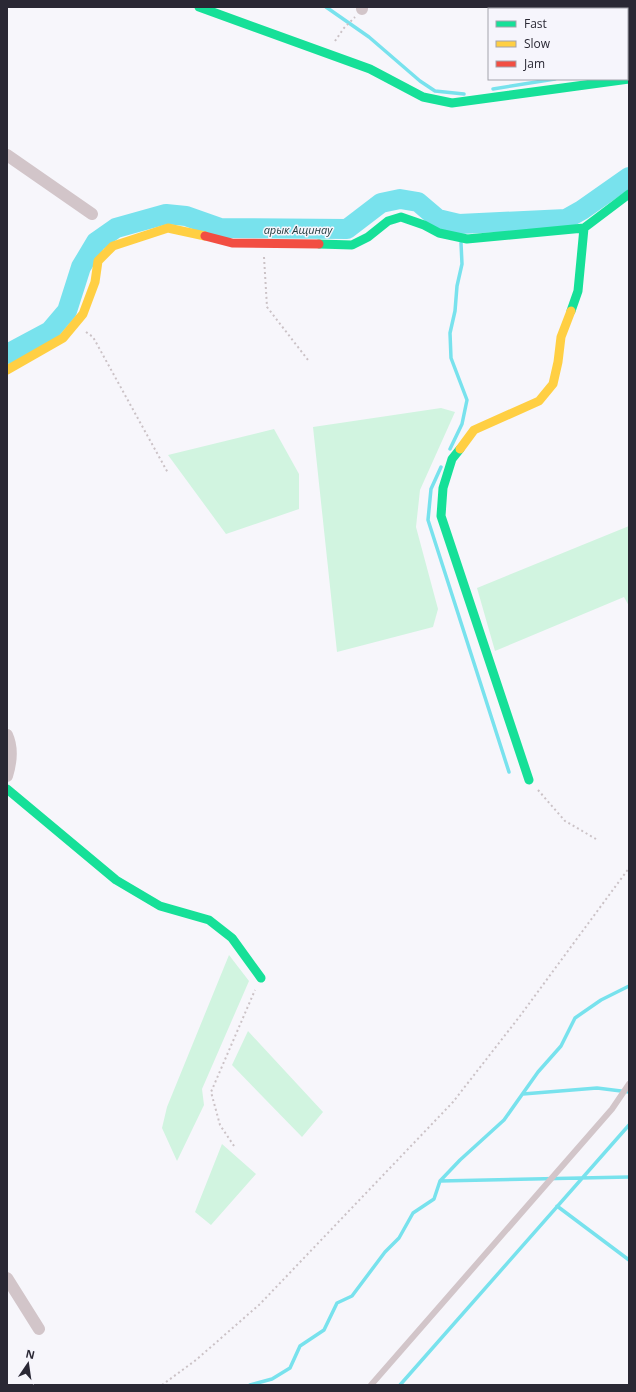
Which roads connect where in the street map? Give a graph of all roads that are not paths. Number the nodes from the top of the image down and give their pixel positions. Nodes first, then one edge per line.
1 (199, 7) edge
2 (622, 80) edge
3 (7, 155) edge
4 (629, 194) edge
5 (92, 214) dead end
6 (584, 228) junction
7 (7, 370) edge
8 (7, 735) edge
9 (7, 776) edge
10 (529, 780) road end
11 (7, 789) edge
12 (261, 978) road end
13 (627, 1086) edge
14 (7, 1278) edge
15 (40, 1329) dead end
16 (371, 1385) edge

1 - 2 street
3 - 5 street
4 - 6 street
6 - 7 street
6 - 10 street
8 - 9 street
11 - 12 street
13 - 16 lane
14 - 15 street

